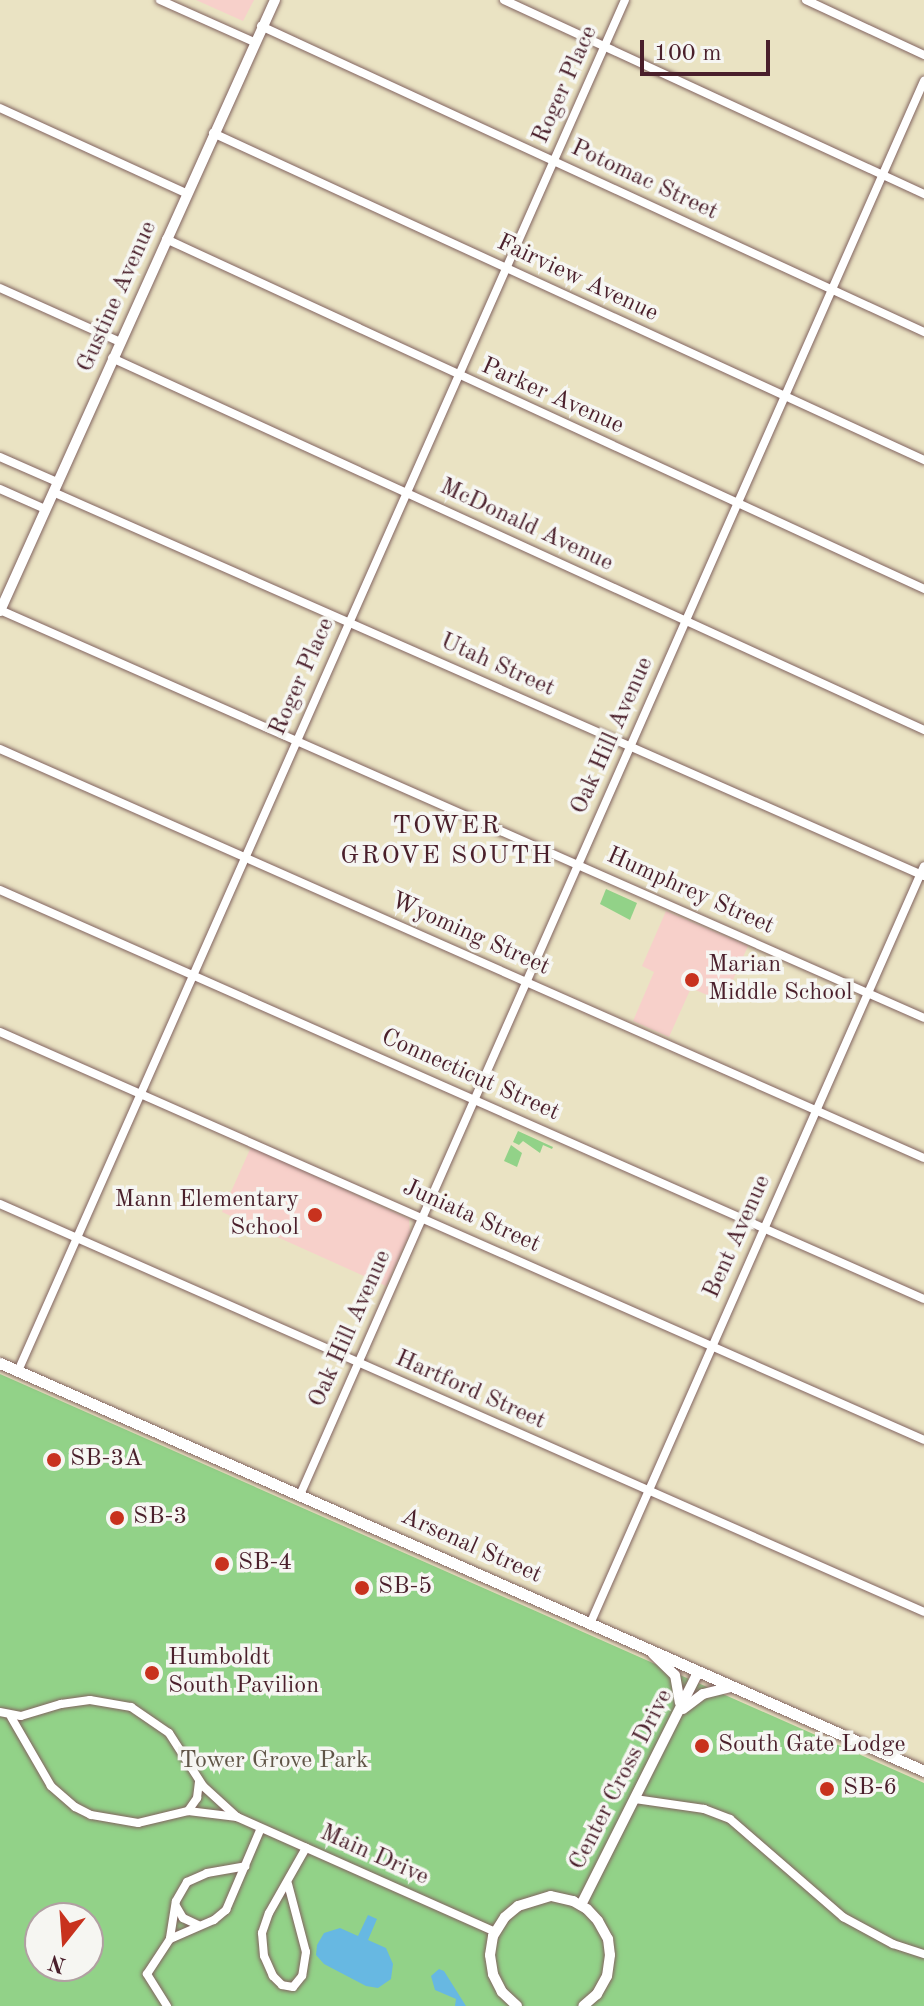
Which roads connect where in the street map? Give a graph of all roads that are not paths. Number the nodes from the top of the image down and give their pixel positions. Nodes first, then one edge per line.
1 (160, 0) edge
2 (275, 0) edge
3 (504, 0) edge
4 (625, 0) edge
5 (806, 0) edge
6 (261, 26) junction
7 (254, 42) junction
8 (605, 46) junction
9 (924, 55) edge
10 (924, 81) edge
11 (0, 108) edge
12 (213, 133) junction
13 (554, 161) junction
14 (883, 176) junction
15 (186, 193) junction
16 (924, 194) edge
17 (166, 239) junction
18 (506, 269) junction
19 (0, 288) edge
20 (832, 290) junction
21 (924, 332) edge
22 (120, 342) junction
23 (112, 358) junction
24 (459, 377) junction
25 (785, 396) junction
26 (0, 457) edge
27 (924, 460) edge
28 (55, 487) junction
29 (0, 489) edge
30 (407, 493) junction
31 (738, 504) junction
32 (45, 509) junction
33 (924, 589) edge
34 (0, 610) edge
35 (687, 622) junction
36 (350, 623) junction
37 (924, 730) edge
38 (297, 742) junction
39 (631, 747) junction
40 (0, 749) edge
41 (245, 858) junction
42 (578, 864) junction
43 (923, 872) edge
44 (0, 890) edge
45 (193, 976) junction
46 (526, 981) junction
47 (867, 993) junction
48 (924, 1018) edge
49 (0, 1032) edge
50 (141, 1093) junction
51 (475, 1099) junction
52 (816, 1110) junction
53 (924, 1158) edge
54 (0, 1204) edge
55 (422, 1217) junction
56 (764, 1228) junction
57 (77, 1238) junction
58 (924, 1299) edge
59 (712, 1346) junction
60 (357, 1362) junction
61 (0, 1363) edge
62 (18, 1371) junction
63 (924, 1440) edge
64 (647, 1491) junction
65 (300, 1495) junction
66 (924, 1612) edge
67 (590, 1624) junction
68 (647, 1649) junction
69 (698, 1672) junction
70 (732, 1687) junction
71 (0, 1712) edge
72 (678, 1713) junction
73 (11, 1717) junction
74 (924, 1771) edge
75 (199, 1781) junction
76 (635, 1799) junction
77 (188, 1811) junction
78 (237, 1817) junction
79 (261, 1828) junction
80 (306, 1848) junction
81 (245, 1866) junction
82 (288, 1884) junction
83 (176, 1901) junction
84 (581, 1905) junction
85 (201, 1925) junction
86 (495, 1932) junction
87 (170, 1939) junction
88 (924, 1954) edge
89 (167, 2006) edge
90 (517, 2006) edge
91 (583, 2006) edge

1 - 7 street
2 - 6 street, Gustine Avenue
3 - 8 street
4 - 8 street, Roger Place
5 - 9 street
6 - 7 street, Gustine Avenue
6 - 13 street, Potomac Street
7 - 12 street, Gustine Avenue
8 - 13 street, Roger Place
8 - 14 street
10 - 14 street, Oak Hill Avenue
11 - 15 street
12 - 15 street, Gustine Avenue
12 - 18 street, Fairview Avenue
13 - 18 street, Roger Place
13 - 20 street, Potomac Street
14 - 16 street
14 - 20 street, Oak Hill Avenue
15 - 17 street, Gustine Avenue
17 - 22 street, Gustine Avenue
17 - 24 street, Parker Avenue
18 - 24 street, Roger Place
18 - 25 street, Fairview Avenue
19 - 22 street
20 - 21 street, Potomac Street
20 - 25 street, Oak Hill Avenue
22 - 23 street, Gustine Avenue
23 - 28 street, Gustine Avenue
23 - 30 street, McDonald Avenue
24 - 30 street, Roger Place
24 - 31 street, Parker Avenue
25 - 27 street, Fairview Avenue
25 - 31 street, Oak Hill Avenue
26 - 28 street, Utah Street
28 - 32 street, Gustine Avenue
28 - 36 street, Utah Street
29 - 32 street
30 - 35 street, McDonald Avenue
30 - 36 street, Roger Place
31 - 33 street, Parker Avenue
31 - 35 street, Oak Hill Avenue
32 - 34 street, Gustine Avenue
34 - 38 street, Humphrey Street
35 - 37 street, McDonald Avenue
35 - 39 street, Oak Hill Avenue
36 - 38 street, Roger Place
36 - 39 street, Utah Street
38 - 41 street, Roger Place
38 - 42 street, Humphrey Street
39 - 42 street, Oak Hill Avenue
39 - 43 street, Utah Street
40 - 41 street, Wyoming Street
41 - 45 street, Roger Place
41 - 46 street, Wyoming Street
42 - 46 street, Oak Hill Avenue
42 - 47 street, Humphrey Street
43 - 47 street, Bent Avenue
44 - 45 street, Connecticut Street
45 - 50 street, Roger Place
45 - 51 street, Connecticut Street
46 - 51 street, Oak Hill Avenue
46 - 52 street, Wyoming Street
47 - 48 street, Humphrey Street
47 - 52 street, Bent Avenue
49 - 50 street, Juniata Street
50 - 55 street, Juniata Street
50 - 57 street, Roger Place
51 - 55 street, Oak Hill Avenue
51 - 56 street, Connecticut Street
52 - 53 street, Wyoming Street
52 - 56 street, Bent Avenue
54 - 57 street, Hartford Street
55 - 59 street, Juniata Street
55 - 60 street, Oak Hill Avenue
56 - 58 street, Connecticut Street
56 - 59 street, Bent Avenue
57 - 60 street, Hartford Street
57 - 62 street, Roger Place
59 - 63 street, Juniata Street
59 - 64 street, Bent Avenue
60 - 64 street, Hartford Street
60 - 65 street, Oak Hill Avenue
61 - 62 main road, Arsenal Street
62 - 65 main road, Arsenal Street
64 - 66 street, Hartford Street
64 - 67 street, Bent Avenue
65 - 67 main road, Arsenal Street
67 - 68 main road, Arsenal Street
68 - 69 main road, Arsenal Street
68 - 72 street
69 - 70 main road, Arsenal Street
69 - 72 street, Center Cross Drive
70 - 72 street
70 - 74 main road, Arsenal Street
71 - 73 street
72 - 76 street, Center Cross Drive
73 - 75 street, Main Drive
73 - 77 street, Main Drive
75 - 77 street
75 - 78 street, Main Drive
76 - 84 street, Center Cross Drive
76 - 88 street
77 - 78 street, Main Drive
78 - 79 street, Main Drive
79 - 80 street, Main Drive
79 - 81 street
80 - 82 street
80 - 86 street, Main Drive
81 - 83 street
81 - 85 street
82 - 82 street
83 - 85 street
83 - 87 street
84 - 86 street, Center Cross Drive
84 - 91 street, Center Cross Drive
85 - 87 street
86 - 90 street
87 - 89 street

